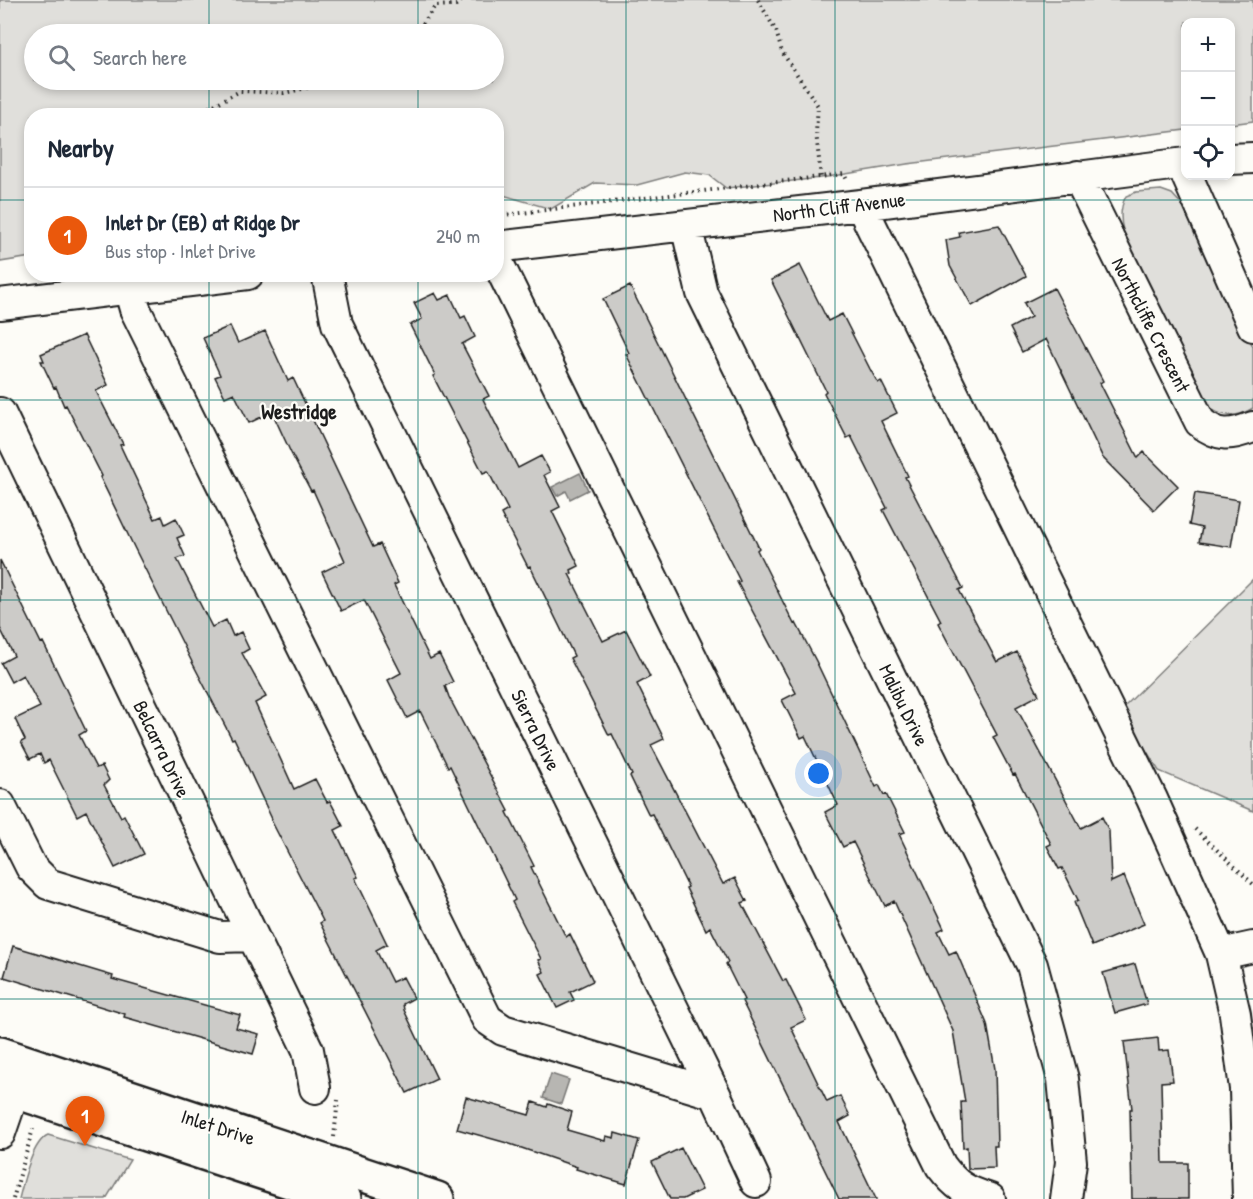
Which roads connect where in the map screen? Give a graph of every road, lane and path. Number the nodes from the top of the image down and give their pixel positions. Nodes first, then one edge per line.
1 (462, 0) edge
2 (758, 0) edge
3 (423, 24) edge
4 (298, 90) edge
5 (208, 108) edge
6 (1253, 158) edge
7 (1235, 159) edge
8 (1181, 168) edge
9 (1078, 176) junction
10 (821, 178) junction
11 (1190, 180) edge
12 (861, 205) junction
13 (504, 215) edge
14 (686, 225) junction
15 (504, 246) edge
16 (504, 275) edge
17 (180, 282) edge
18 (328, 282) edge
19 (129, 288) junction
20 (0, 303) edge
21 (1253, 326) edge
22 (0, 413) edge
23 (1253, 427) edge
24 (0, 805) edge
25 (1194, 828) dead end
26 (1253, 884) edge
27 (252, 936) junction
28 (1253, 947) edge
29 (1221, 954) junction
30 (10, 1074) edge
31 (315, 1088) joint
32 (715, 1094) junction
33 (33, 1129) dead end
34 (0, 1132) edge
35 (331, 1147) dead end
36 (756, 1182) dead end
37 (13, 1199) edge
38 (344, 1199) edge
39 (437, 1199) edge
40 (990, 1199) edge
41 (1066, 1199) edge
42 (1248, 1199) edge

1 - 3 path
2 - 10 path
4 - 5 path
6 - 7 street
8 - 9 street, North Cliff Avenue
9 - 12 street, North Cliff Avenue
9 - 23 street, Northcliffe Crescent
10 - 12 path
10 - 13 path
11 - 21 street
12 - 14 street, North Cliff Avenue
12 - 29 street
14 - 15 street, North Cliff Avenue
14 - 41 street, Malibu Drive
16 - 40 street
17 - 19 street
18 - 32 street, Sierra Drive
19 - 20 street
19 - 32 street
22 - 27 street, Belcarra Drive
24 - 27 street
25 - 26 path
27 - 31 street, Belcarra Drive
28 - 29 street
29 - 42 street
30 - 34 street
30 - 38 main road, Inlet Drive
30 - 39 main road, Inlet Drive
31 - 35 path
32 - 36 street, Sierra Drive
33 - 37 path

